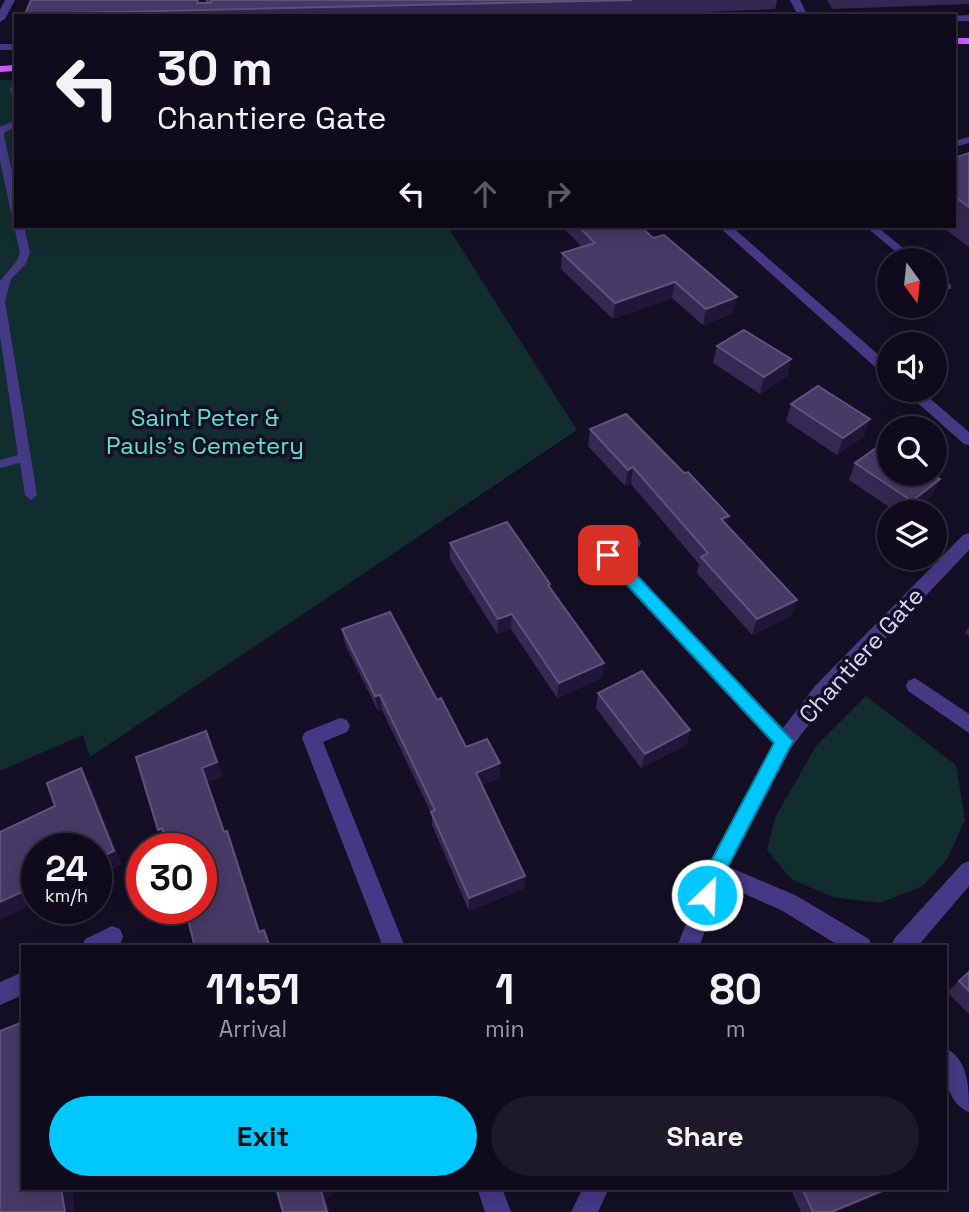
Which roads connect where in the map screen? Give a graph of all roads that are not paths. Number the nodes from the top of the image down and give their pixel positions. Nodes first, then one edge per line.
1 (10, 0) edge
2 (0, 19) edge
3 (14, 123) edge
4 (0, 137) edge
5 (14, 204) edge
6 (19, 228) edge
7 (726, 228) edge
8 (873, 228) edge
9 (898, 248) edge
10 (877, 361) edge
11 (924, 402) edge
12 (969, 440) edge
13 (23, 458) junction
14 (0, 464) edge
15 (31, 495) dead end
16 (969, 539) edge
17 (634, 543) dead end
18 (915, 686) dead end
19 (969, 725) edge
20 (340, 726) dead end
21 (784, 741) junction
22 (716, 871) junction
23 (969, 871) edge
24 (393, 945) edge
25 (689, 945) edge
26 (858, 945) edge
27 (904, 945) edge
28 (21, 984) edge
29 (0, 994) edge
30 (947, 1063) edge
31 (969, 1100) edge
32 (490, 1190) edge
33 (596, 1190) edge
34 (498, 1212) edge
35 (584, 1212) edge

1 - 2 street
3 - 4 lane
4 - 5 lane
6 - 13 lane
7 - 10 street
8 - 9 lane
11 - 12 street
13 - 14 lane
13 - 15 lane
16 - 21 street, Chantiere Gate
17 - 21 street, Chantiere Gate
18 - 19 street
20 - 24 street
21 - 22 street, Chantiere Gate
22 - 25 street, Chantiere Gate
22 - 26 street
23 - 27 street
28 - 29 street
30 - 31 street
32 - 34 street
33 - 35 street

